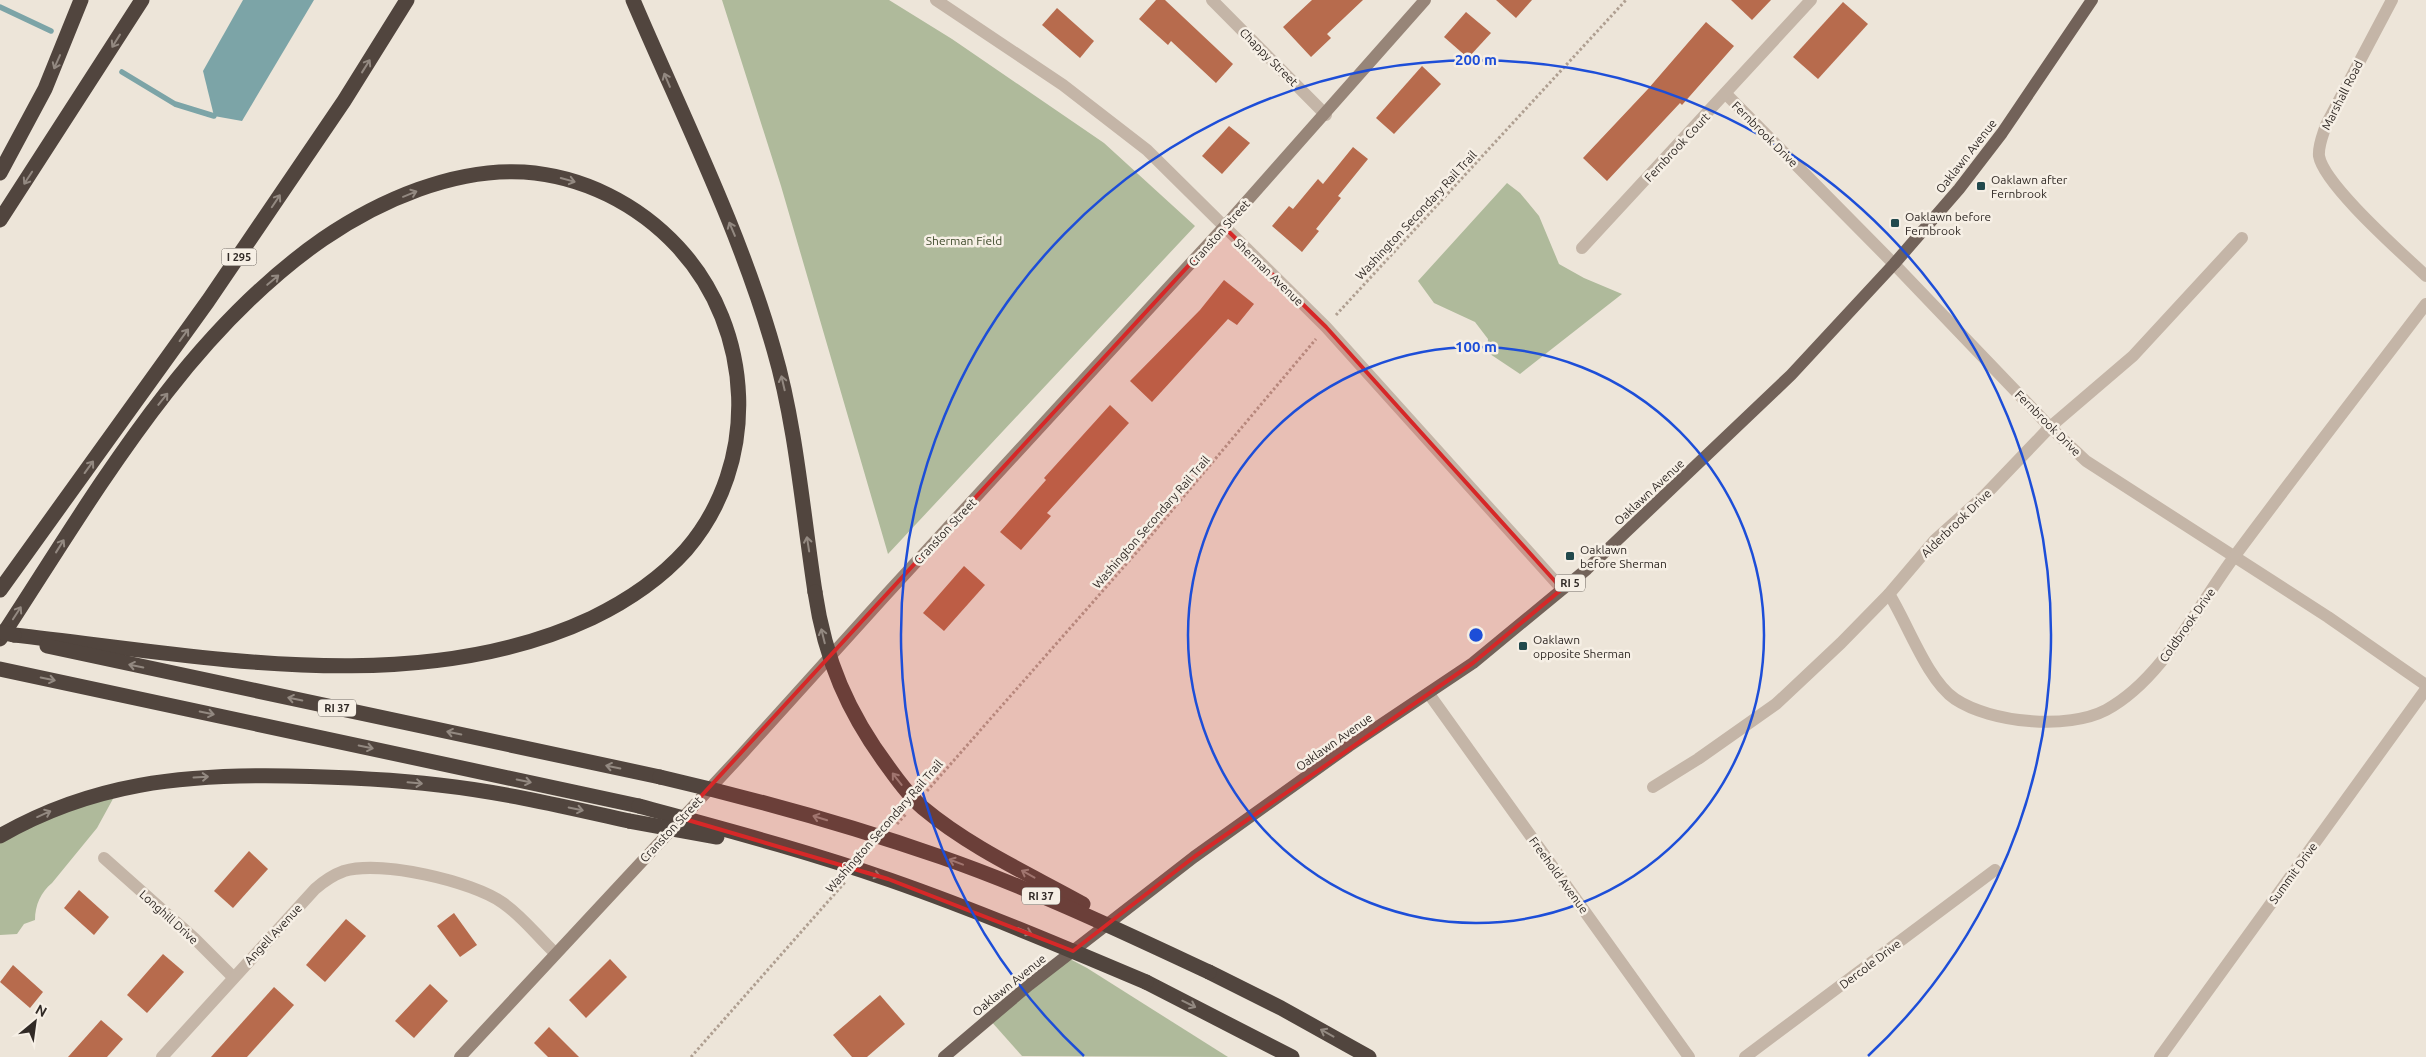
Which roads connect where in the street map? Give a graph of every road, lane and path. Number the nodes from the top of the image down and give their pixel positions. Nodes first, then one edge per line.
1 (81, 0) edge
2 (142, 0) edge
3 (407, 0) edge
4 (633, 0) edge
5 (936, 0) edge
6 (1212, 0) edge
7 (1425, 0) edge
8 (1626, 0) edge
9 (1812, 0) edge
10 (2092, 0) edge
11 (2392, 0) edge
12 (1726, 94) junction
13 (1326, 115) junction
14 (0, 173) edge
15 (0, 220) edge
16 (1224, 228) junction
17 (2242, 238) dead end
18 (1582, 248) dead end
19 (1894, 264) junction
20 (2426, 276) edge
21 (2426, 304) edge
22 (1326, 327) junction
23 (2050, 427) junction
24 (2234, 557) junction
25 (18, 566) junction
26 (1562, 589) junction
27 (0, 590) edge
28 (1889, 594) junction
29 (0, 596) edge
30 (5, 635) edge
31 (0, 669) edge
32 (2426, 687) edge
33 (1428, 694) junction
34 (1652, 787) dead end
35 (920, 798) dead end
36 (907, 812) dead end
37 (894, 827) dead end
38 (0, 836) edge
39 (810, 853) junction
40 (104, 858) dead end
41 (1995, 870) dead end
42 (848, 879) dead end
43 (555, 953) junction
44 (1209, 972) junction
45 (233, 977) junction
46 (162, 1057) edge
47 (460, 1057) edge
48 (691, 1057) edge
49 (944, 1057) edge
50 (1292, 1057) edge
51 (1369, 1057) edge
52 (1689, 1057) edge
53 (1745, 1057) edge
54 (2160, 1057) edge

1 -> 14 highway
2 -> 15 highway
25 -> 3 highway, I 295
44 -> 4 highway, bridge
5 - 16 street, Sherman Avenue
6 - 13 street, Chappy Street
7 - 13 street, Cranston Street
8 - 22 path, Washington Secondary Rail Trail
9 - 12 street, Fernbrook Court
10 - 19 main road, Oaklawn Avenue / RI 5
11 - 20 street, Marshall Road
12 - 18 street, Fernbrook Court
12 - 19 street, Fernbrook Drive
13 - 16 street, Cranston Street
16 - 22 street, Sherman Avenue
16 - 43 street, Cranston Street
17 - 23 street, Alderbrook Drive
19 - 23 street, Fernbrook Drive
19 - 26 main road, Oaklawn Avenue / RI 5
21 - 24 street, Coldbrook Drive
22 - 26 street, Sherman Avenue
22 - 35 path, Washington Secondary Rail Trail
23 - 24 street, Fernbrook Drive
23 - 28 street, Alderbrook Drive
24 - 28 street, Coldbrook Drive
24 - 32 street, Fernbrook Drive
25 - 27 highway, I 295
25 - 29 highway
26 - 33 main road, Oaklawn Avenue / RI 5
28 - 34 street, Alderbrook Drive
30 -> 30 highway
44 -> 30 highway, RI 37, bridge
31 -> 39 highway, bridge
32 - 54 street, Summit Drive
33 - 49 main road, Oaklawn Avenue / RI 5
33 - 52 street, Freehold Avenue
36 - 37 path, Washington Secondary Rail Trail
38 -> 39 highway, bridge
39 -> 50 highway, bridge
40 - 45 street, Longhill Drive
41 - 53 street, Dercole Drive
42 - 48 path, Washington Secondary Rail Trail
43 - 45 street, Angell Avenue
43 - 47 street, Cranston Street
51 -> 44 highway, RI 37
45 - 46 street, Angell Avenue

